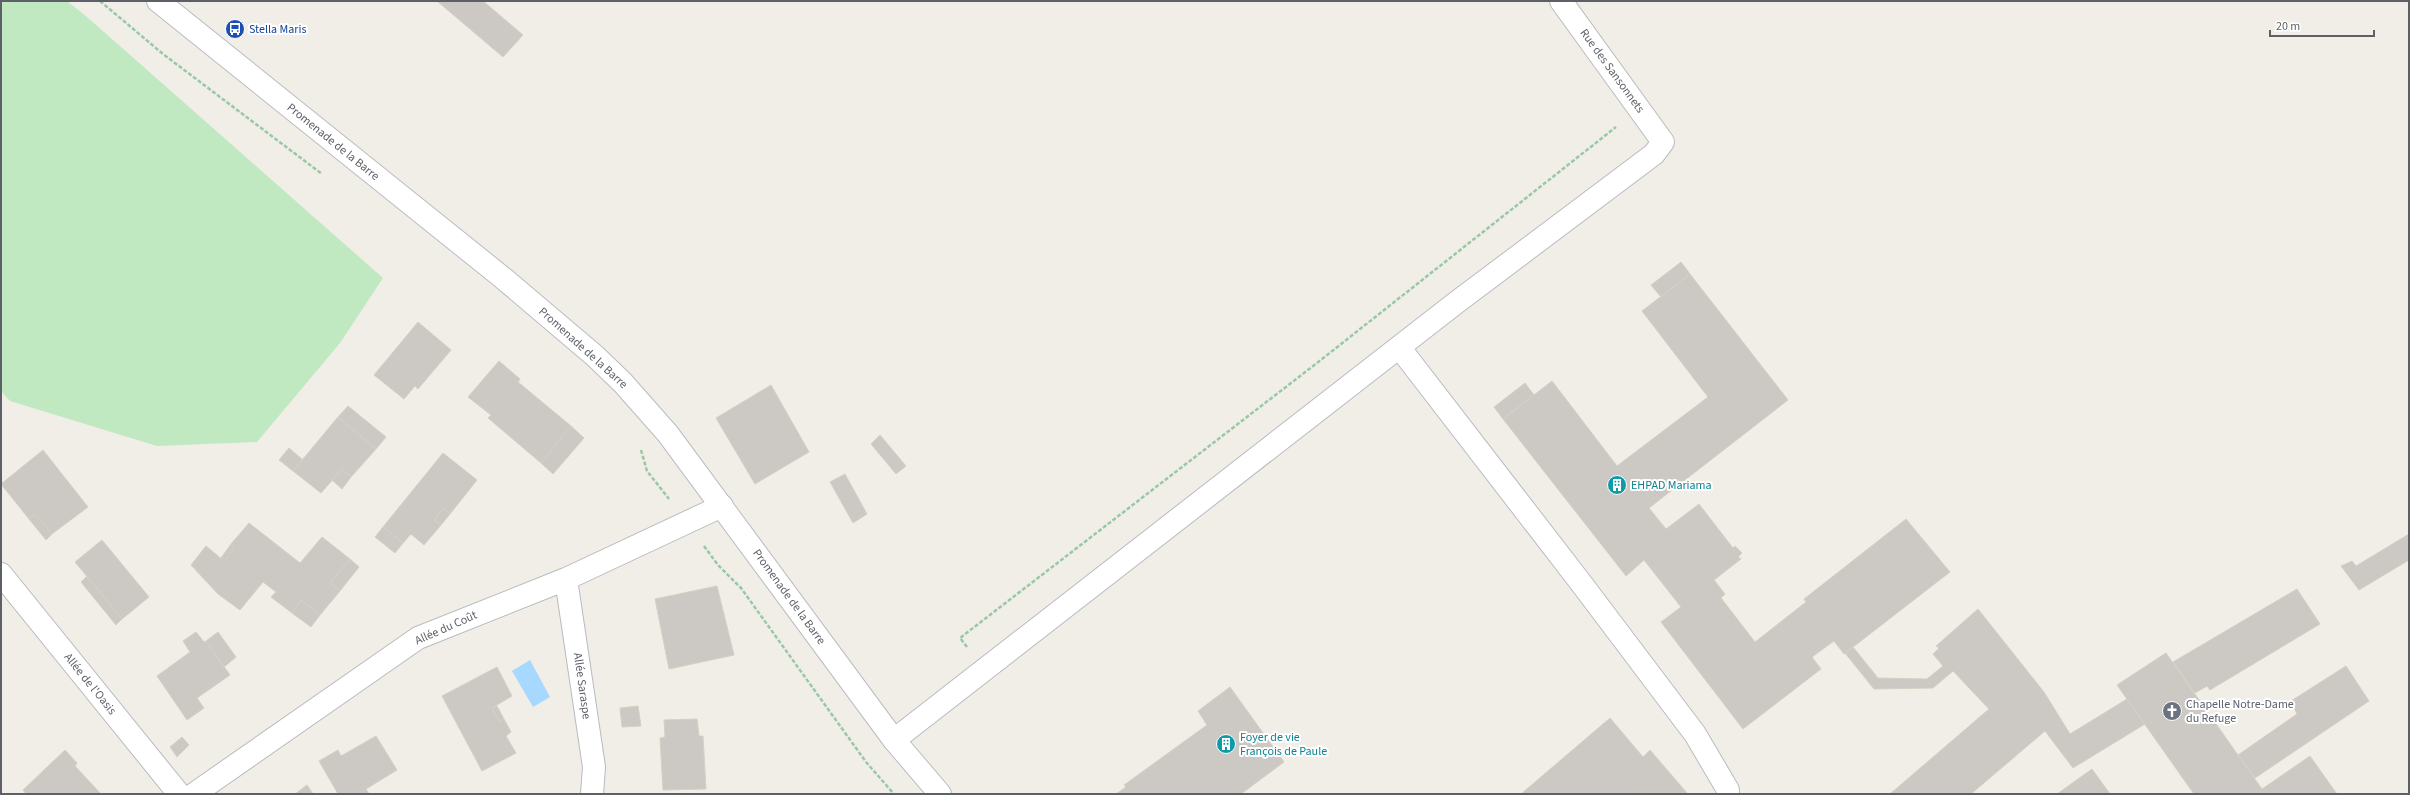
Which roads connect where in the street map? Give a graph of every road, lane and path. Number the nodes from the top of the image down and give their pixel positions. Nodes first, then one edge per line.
1 (100, 1) edge
2 (158, 1) edge
3 (1561, 1) edge
4 (1647, 159) junction
5 (329, 179) dead end
6 (1399, 347) junction
7 (638, 444) dead end
8 (654, 478) dead end
9 (722, 506) junction
10 (718, 565) dead end
11 (1, 574) edge
12 (566, 579) junction
13 (972, 653) dead end
14 (894, 740) junction
15 (179, 794) edge
16 (194, 794) edge
17 (592, 794) edge
18 (894, 794) edge
19 (940, 794) edge
20 (1728, 794) edge

1 - 5 path
2 - 9 street, Promenade de la Barre
3 - 4 street, Rue des Sansonnets
4 - 6 street
4 - 13 path
6 - 14 street
6 - 20 street
7 - 8 path
9 - 12 street, Allée du Coût
9 - 14 street, Promenade de la Barre
10 - 18 path
11 - 15 street, Allée de l'Oasis
12 - 16 street, Allée du Coût
12 - 17 street, Allée Saraspe
14 - 19 street, Promenade de la Barre

